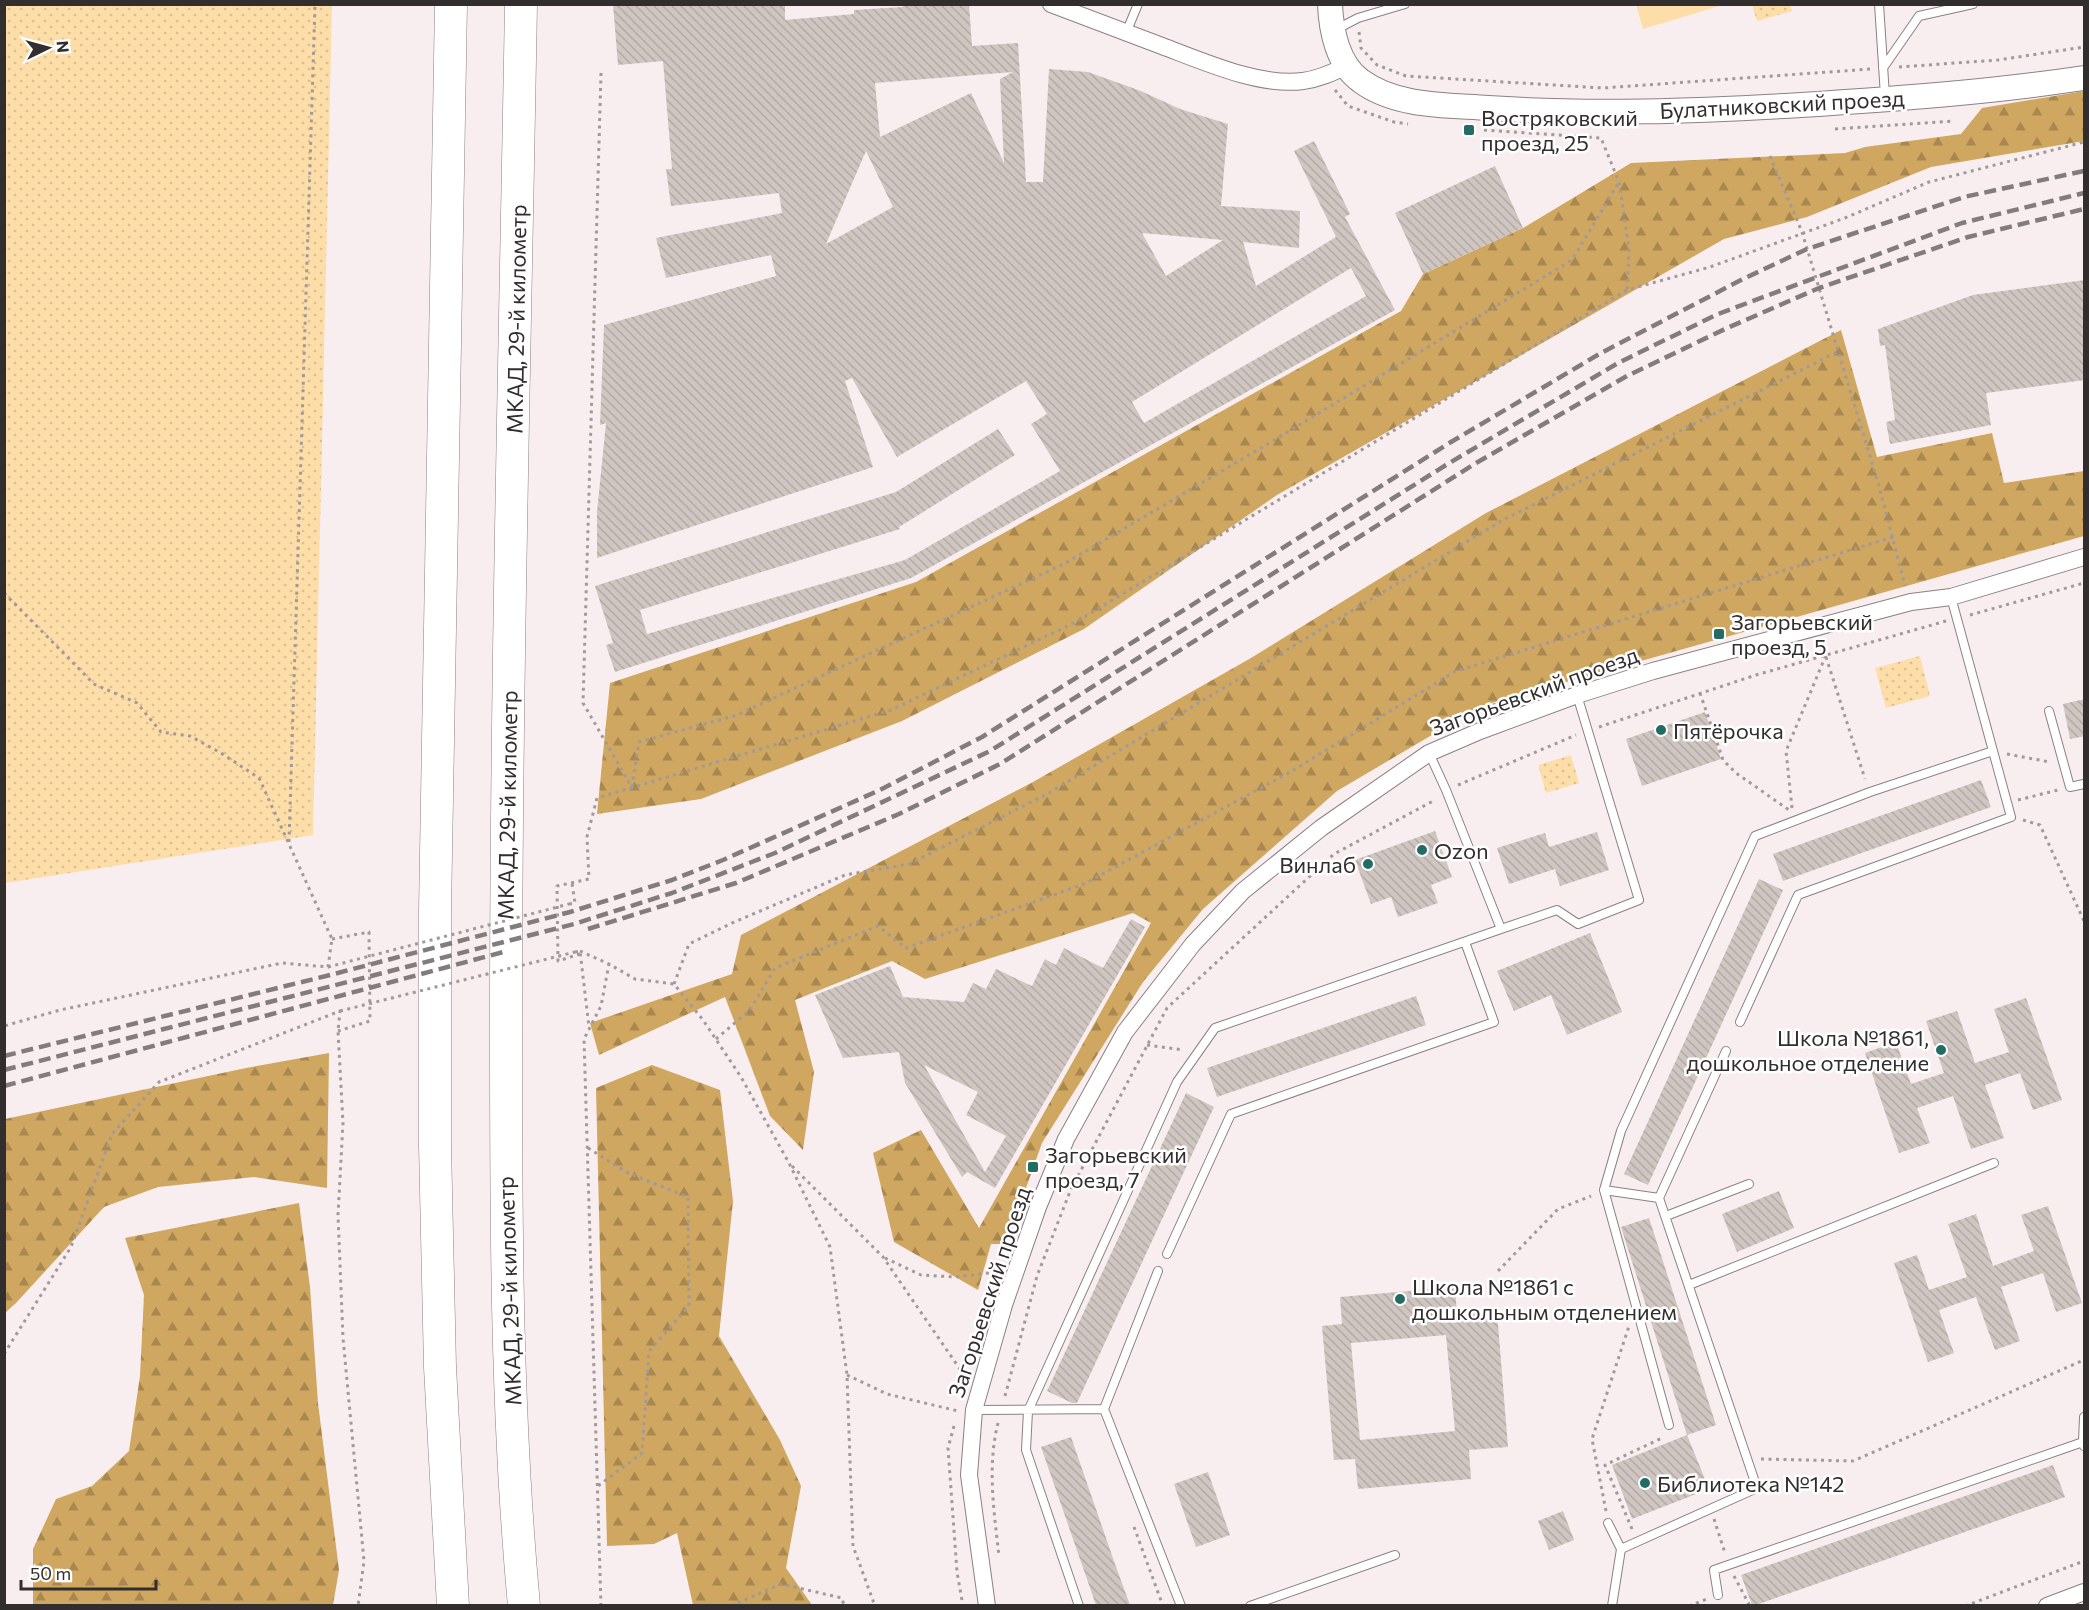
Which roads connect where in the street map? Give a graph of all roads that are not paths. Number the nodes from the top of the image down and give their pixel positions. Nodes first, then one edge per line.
1 (451, 4) edge
2 (521, 4) edge
3 (1051, 4) edge
4 (1138, 4) edge
5 (1330, 4) edge
6 (1404, 4) edge
7 (1879, 4) edge
8 (1972, 4) edge
9 (1332, 32) junction
10 (1126, 33) junction
11 (1346, 66) junction
12 (1883, 68) junction
13 (2085, 78) edge
14 (1885, 99) junction
15 (2085, 558) edge
16 (1951, 597) junction
17 (1576, 695) junction
18 (2049, 711) dead end
19 (1993, 751) junction
20 (1429, 753) junction
21 (2085, 784) edge
22 (1501, 929) junction
23 (1465, 942) junction
24 (1740, 1022) dead end
25 (1726, 1051) dead end
26 (1994, 1163) dead end
27 (1749, 1184) dead end
28 (1604, 1190) junction
29 (1659, 1198) junction
30 (1666, 1216) junction
31 (1167, 1254) dead end
32 (1158, 1271) dead end
33 (1689, 1285) junction
34 (1104, 1409) junction
35 (974, 1410) junction
36 (1028, 1411) junction
37 (2085, 1417) edge
38 (1669, 1425) road end
39 (2084, 1444) edge
40 (1608, 1523) road end
41 (1621, 1550) junction
42 (1395, 1555) dead end
43 (2085, 1592) edge
44 (1718, 1595) road end
45 (453, 1605) edge
46 (524, 1605) edge
47 (987, 1605) edge
48 (1079, 1605) edge
49 (1180, 1605) edge
50 (1250, 1605) edge
51 (1612, 1605) edge
52 (2047, 1605) edge

1 - 45 highway
2 - 46 highway, МКАД, 29-й километр
3 - 10 street
4 - 10 lane
5 - 9 street, Булатниковский проезд
6 - 9 lane
7 - 12 lane
8 - 12 lane
9 - 11 street, Булатниковский проезд
10 - 11 street
11 - 14 street, Булатниковский проезд
12 - 14 lane
13 - 14 street, Булатниковский проезд
15 - 16 street, Загорьевский проезд
16 - 17 street, Загорьевский проезд
16 - 19 lane
17 - 20 street, Загорьевский проезд
17 - 22 lane
18 - 21 lane
19 - 24 lane
19 - 28 lane
20 - 22 lane
20 - 35 street, Загорьевский проезд
22 - 23 lane
23 - 31 lane
23 - 36 lane
25 - 29 lane
26 - 33 lane
27 - 30 lane
28 - 29 lane
28 - 38 lane
29 - 30 lane
30 - 33 lane
32 - 34 lane
33 - 41 lane
34 - 36 lane
34 - 49 lane
35 - 36 lane
35 - 47 street, Загорьевский проезд
36 - 48 lane
37 - 39 lane
39 - 44 lane
40 - 41 lane
41 - 51 lane
42 - 50 lane
43 - 52 street

